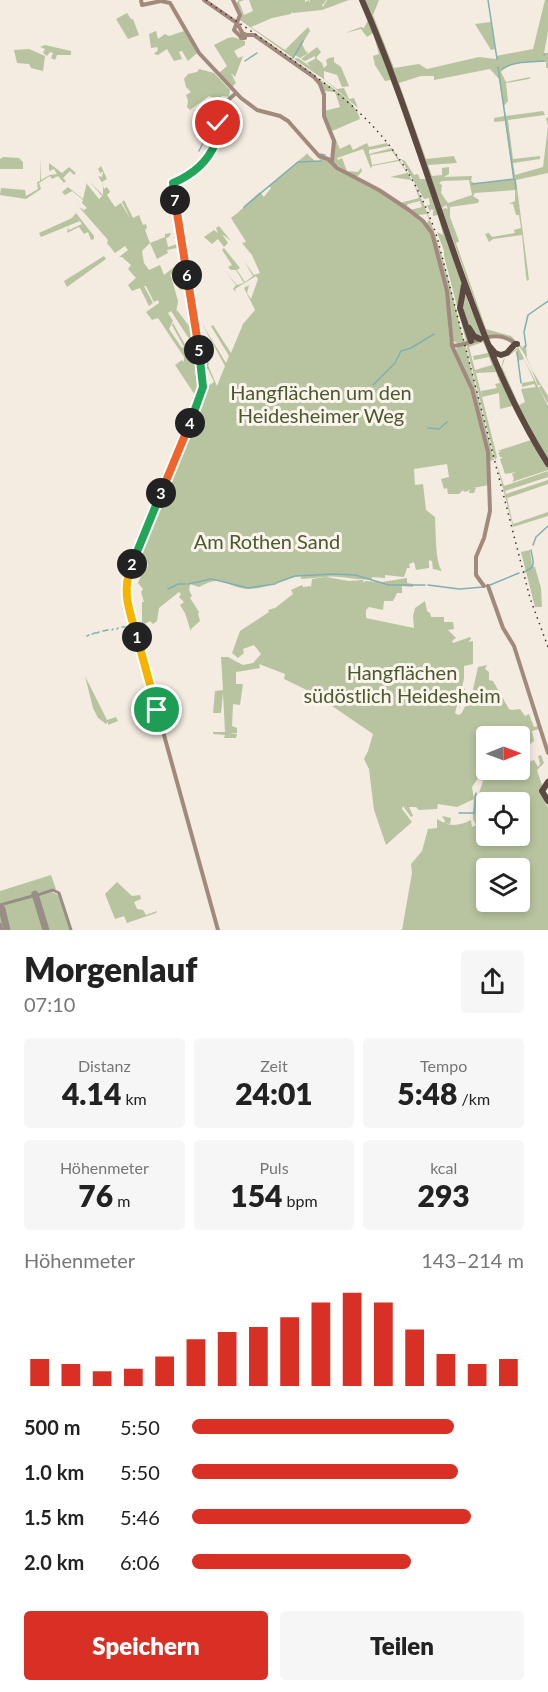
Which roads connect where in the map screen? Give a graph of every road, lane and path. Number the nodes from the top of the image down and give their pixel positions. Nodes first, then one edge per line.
1 (204, 0) edge
2 (233, 0) edge
3 (363, 0) edge
4 (142, 3) edge
5 (243, 34) junction
6 (236, 93) junction
7 (331, 159) junction
8 (463, 277) junction
9 (476, 314) junction
10 (472, 333) junction
11 (480, 338) junction
12 (470, 342) junction
13 (458, 344) junction
14 (514, 344) junction
15 (490, 346) junction
16 (501, 373) junction
17 (548, 462) edge
18 (548, 753) edge
19 (548, 782) edge
20 (546, 798) edge
21 (218, 930) edge

1 - 5 main road
2 - 5 main road
3 - 8 highway
3 - 15 highway
4 - 6 main road
5 - 7 main road
6 - 7 main road
6 - 21 main road
7 - 13 main road
8 - 9 highway
8 - 12 highway
9 - 10 highway
9 - 17 highway
10 - 11 highway
10 - 12 highway
11 - 12 main road
11 - 14 main road
12 - 13 main road
13 - 18 main road
14 - 15 highway
14 - 16 highway
15 - 16 highway
16 - 17 highway
19 - 20 highway

